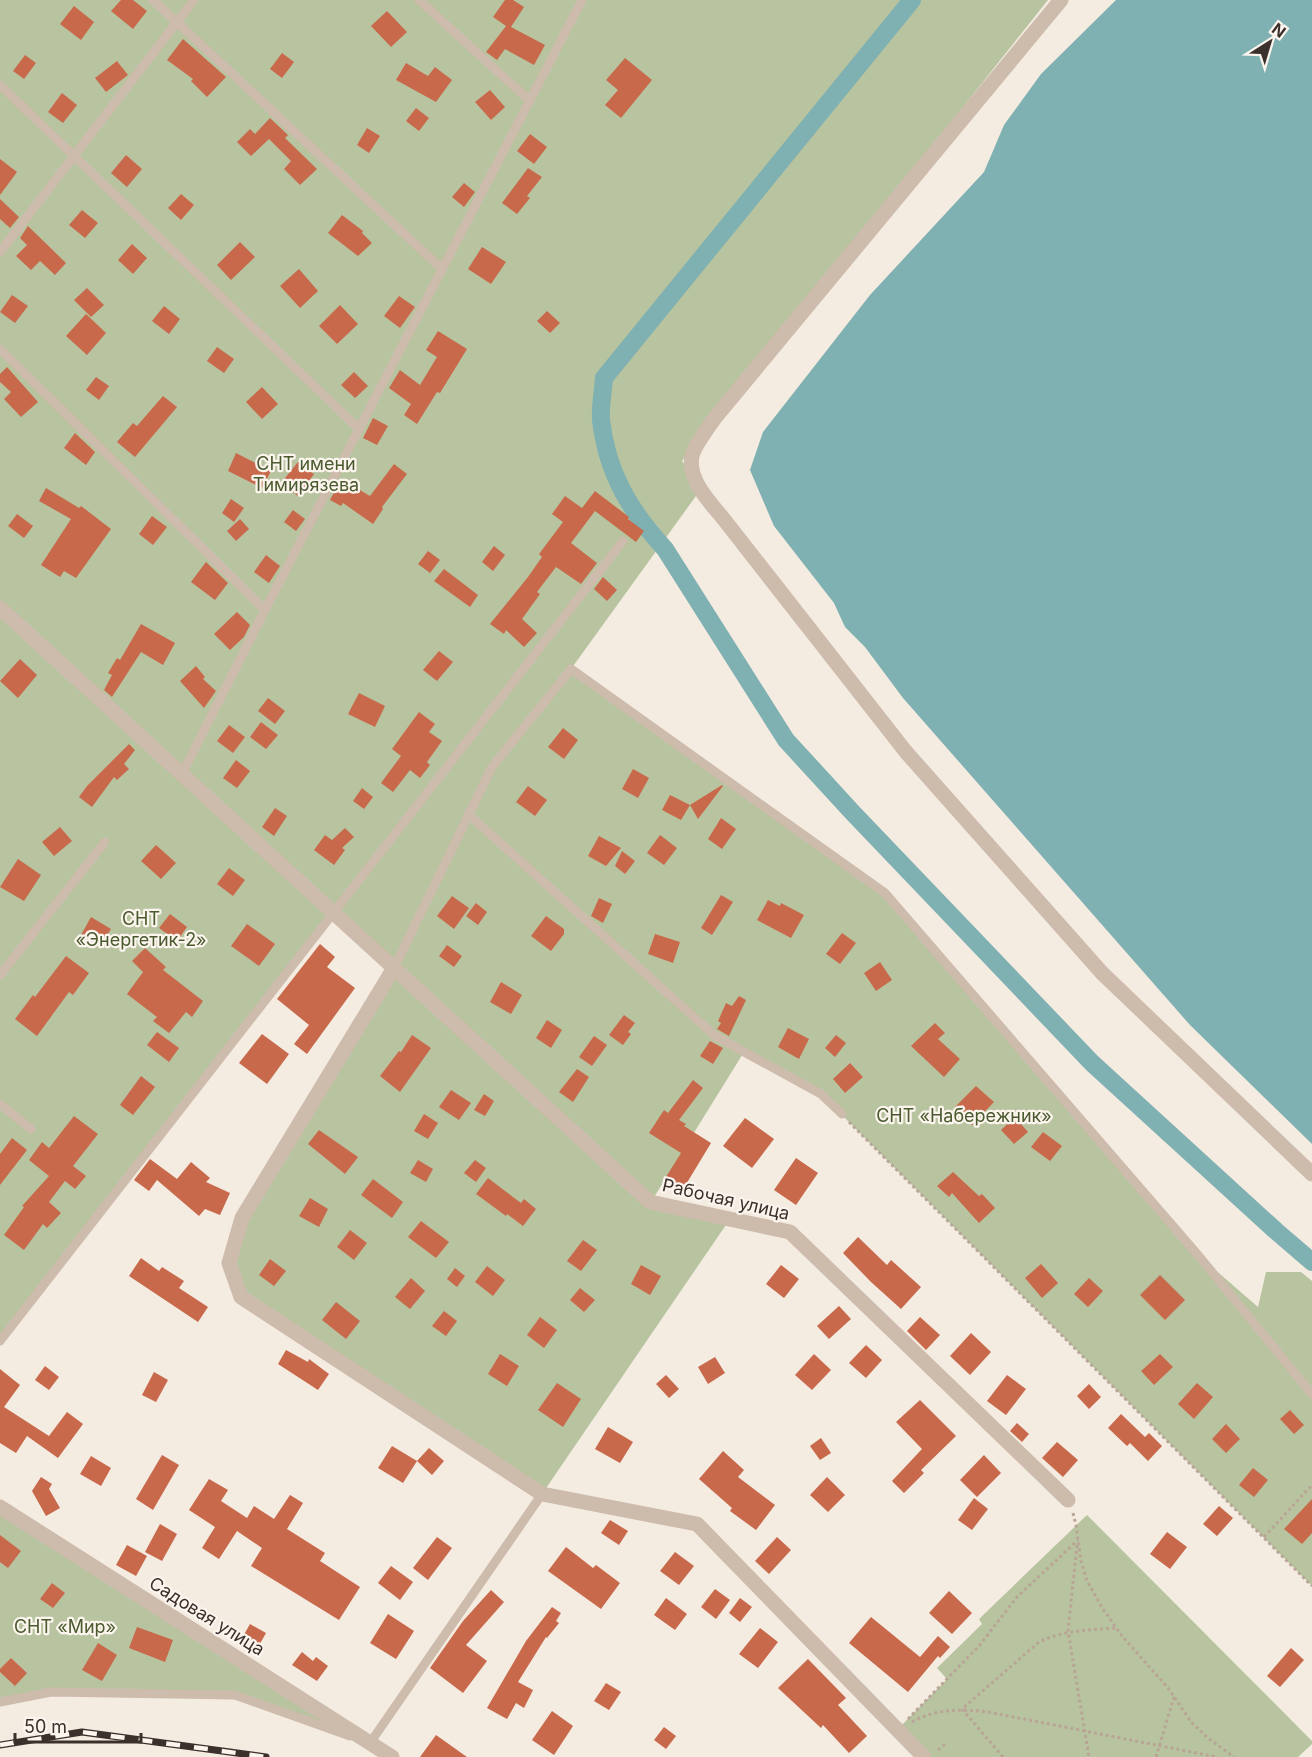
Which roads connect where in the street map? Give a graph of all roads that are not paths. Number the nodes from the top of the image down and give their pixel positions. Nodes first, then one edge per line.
1 (153, 0) edge
2 (194, 0) edge
3 (419, 0) edge
4 (582, 0) edge
5 (1061, 0) edge
6 (176, 22) junction
7 (0, 85) edge
8 (529, 100) junction
9 (74, 156) junction
10 (0, 252) edge
11 (442, 269) junction
12 (0, 349) edge
13 (359, 429) junction
14 (623, 541) dead end
15 (0, 608) edge
16 (265, 610) junction
17 (182, 774) junction
18 (468, 814) junction
19 (105, 842) dead end
20 (334, 912) junction
21 (394, 968) junction
22 (0, 975) edge
23 (0, 1104) edge
24 (842, 1114) road end
25 (32, 1129) dead end
26 (1312, 1174) edge
27 (0, 1341) edge
28 (1312, 1394) edge
29 (542, 1494) junction
30 (1068, 1500) road end
31 (0, 1507) edge
32 (0, 1702) edge
33 (370, 1743) junction
34 (392, 1757) edge
35 (924, 1757) edge

1 - 6 lane
2 - 6 lane
3 - 8 lane
4 - 8 lane
5 - 26 street
6 - 9 lane
6 - 11 lane
7 - 9 lane
8 - 11 lane
9 - 10 lane
9 - 13 lane
11 - 13 lane
12 - 16 lane
13 - 16 lane
14 - 20 lane
15 - 17 street, Рабочая улица
16 - 17 lane
17 - 20 street, Рабочая улица
18 - 21 lane
18 - 24 lane
18 - 28 lane
19 - 22 lane
20 - 21 street, Рабочая улица
20 - 27 lane
21 - 29 street
21 - 30 street, Рабочая улица
23 - 25 lane
29 - 33 lane
29 - 35 street
31 - 33 street, Садовая улица
32 - 33 lane
33 - 34 street, Садовая улица

